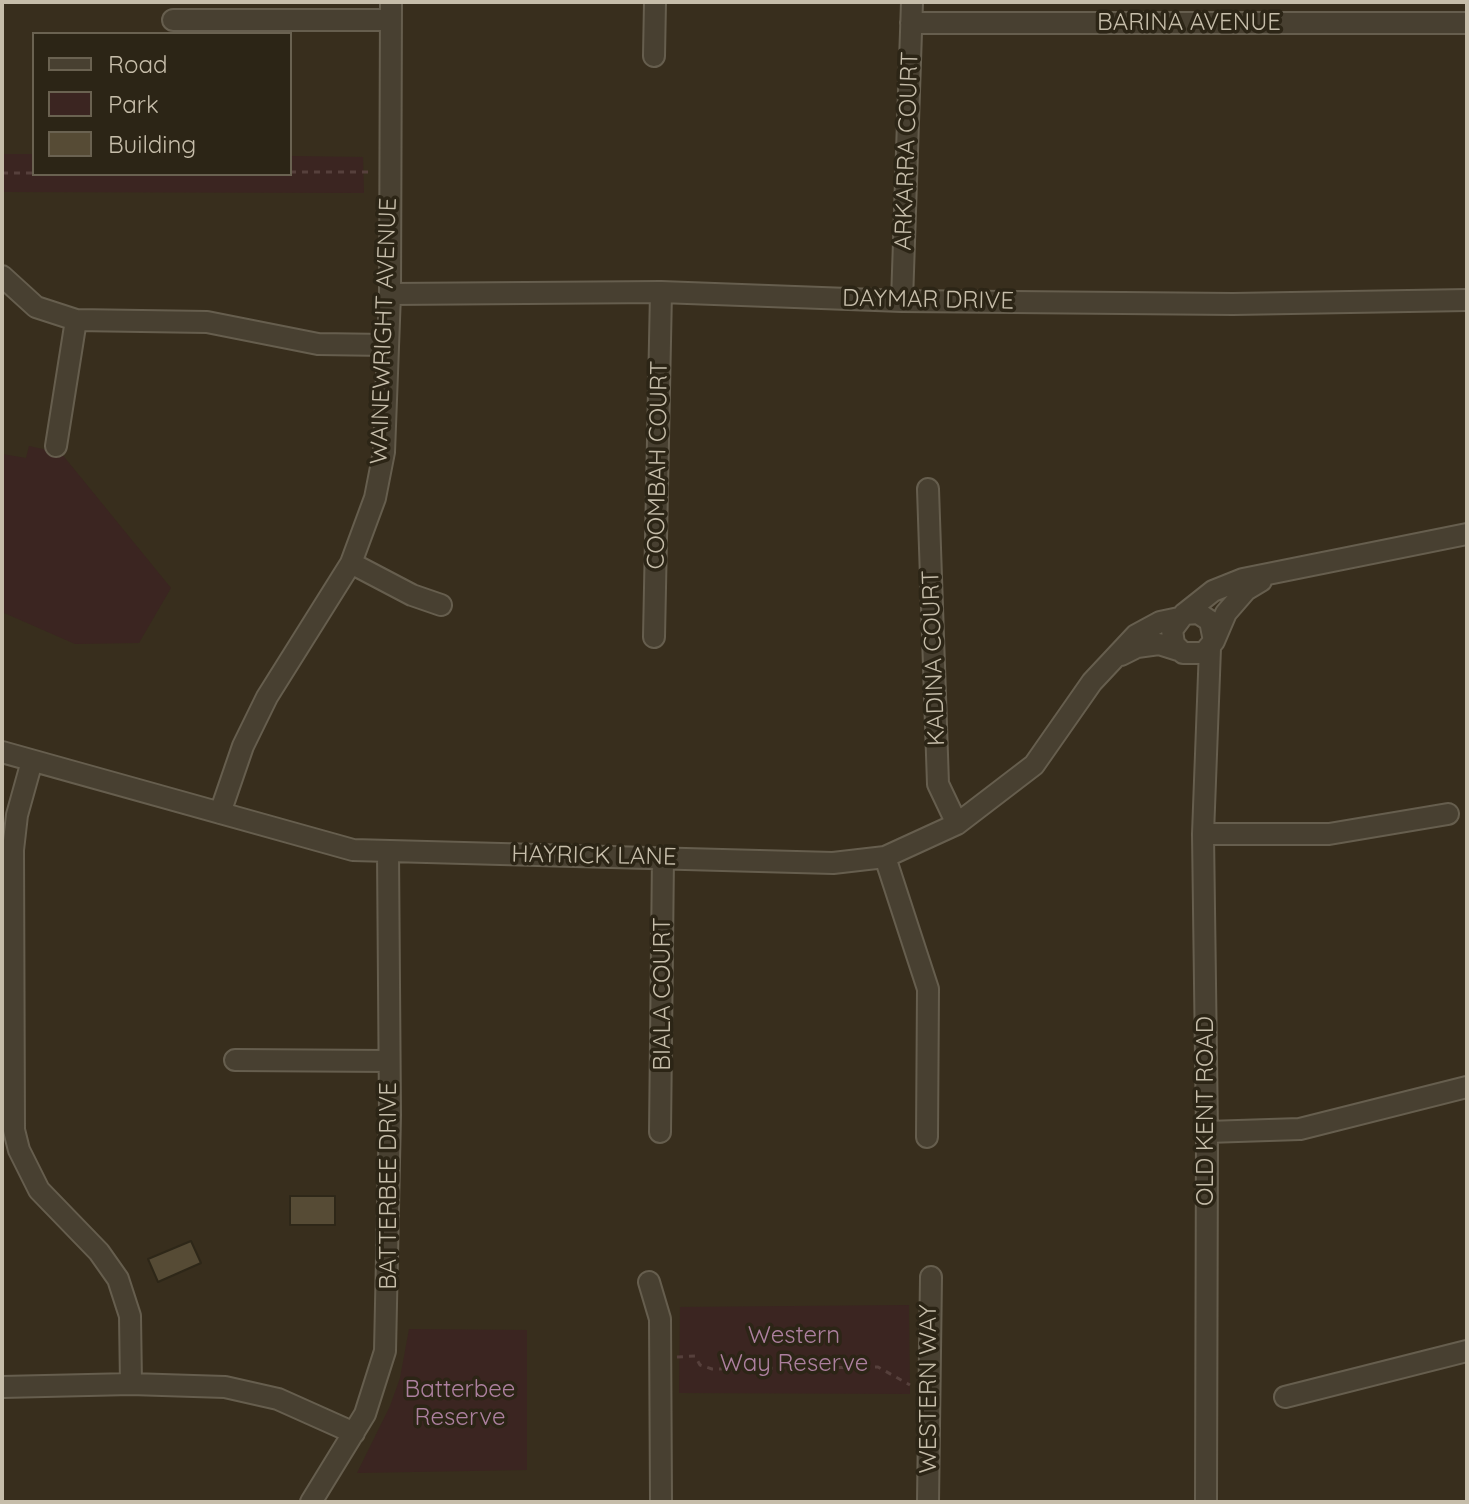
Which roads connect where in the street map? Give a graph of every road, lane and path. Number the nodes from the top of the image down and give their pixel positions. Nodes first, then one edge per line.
1 (655, 2) edge
2 (912, 2) edge
3 (391, 11) edge
4 (173, 20) dead end
5 (911, 23) junction
6 (1467, 23) edge
7 (654, 56) dead end
8 (292, 172) edge
9 (389, 172) junction
10 (2, 173) edge
11 (32, 173) edge
12 (2, 276) edge
13 (661, 292) junction
14 (390, 294) junction
15 (1467, 300) edge
16 (902, 301) junction
17 (76, 320) junction
18 (387, 345) junction
19 (56, 446) dead end
20 (928, 489) dead end
21 (1467, 534) edge
22 (351, 563) junction
23 (1271, 575) junction
24 (441, 605) dead end
25 (1182, 616) junction
26 (654, 637) dead end
27 (1212, 644) junction
28 (1180, 651) junction
29 (1117, 656) junction
30 (1207, 720) junction
31 (2, 752) edge
32 (32, 761) junction
33 (220, 813) junction
34 (1448, 814) dead end
35 (957, 824) junction
36 (1203, 834) junction
37 (388, 852) junction
38 (663, 857) junction
39 (885, 857) junction
40 (235, 1060) dead end
41 (389, 1061) junction
42 (1467, 1087) edge
43 (660, 1132) dead end
44 (1207, 1132) junction
45 (927, 1137) dead end
46 (931, 1277) dead end
47 (649, 1282) dead end
48 (1467, 1351) edge
49 (661, 1357) junction
50 (131, 1384) junction
51 (2, 1387) edge
52 (928, 1390) junction
53 (1285, 1397) dead end
54 (354, 1433) junction
55 (311, 1502) edge
56 (661, 1502) edge
57 (928, 1502) edge
58 (1206, 1502) edge

1 - 7 street
2 - 5 street, ARKARRA COURT
3 - 4 street
3 - 9 street, WAINEWRIGHT AVENUE
5 - 6 street, BARINA AVENUE
5 - 16 street, ARKARRA COURT
8 - 9 path
9 - 14 street, WAINEWRIGHT AVENUE
10 - 11 path
12 - 17 street
13 - 14 street, DAYMAR DRIVE
13 - 16 street, DAYMAR DRIVE
13 - 26 street, COOMBAH COURT
14 - 18 street, WAINEWRIGHT AVENUE
15 - 16 street, DAYMAR DRIVE
17 - 18 street
17 - 19 street
18 - 22 street, WAINEWRIGHT AVENUE
20 - 35 street, KADINA COURT
21 - 23 street, HAYRICK LANE
22 - 24 street
22 - 33 street, WAINEWRIGHT AVENUE
23 - 25 street, HAYRICK LANE
23 - 27 street, HAYRICK LANE
25 - 27 street
25 - 28 street
25 - 29 street, HAYRICK LANE
27 - 28 street
27 - 30 street, OLD KENT ROAD
28 - 29 street
28 - 30 street, OLD KENT ROAD
29 - 35 street, HAYRICK LANE
30 - 36 street, OLD KENT ROAD
31 - 32 street, HAYRICK LANE
32 - 33 street, HAYRICK LANE
32 - 50 street
33 - 37 street, HAYRICK LANE
34 - 36 street
35 - 39 street, HAYRICK LANE
36 - 44 street, OLD KENT ROAD
37 - 38 street, HAYRICK LANE
37 - 41 street, BATTERBEE DRIVE
38 - 39 street, HAYRICK LANE
38 - 43 street, BIALA COURT
39 - 45 street
40 - 41 street
41 - 54 street, BATTERBEE DRIVE
42 - 44 street
44 - 58 street, OLD KENT ROAD
46 - 52 street, WESTERN WAY
47 - 49 street
48 - 53 street
49 - 52 path
49 - 56 street
50 - 51 street
50 - 54 street
52 - 57 street, WESTERN WAY
54 - 55 street, BATTERBEE DRIVE

